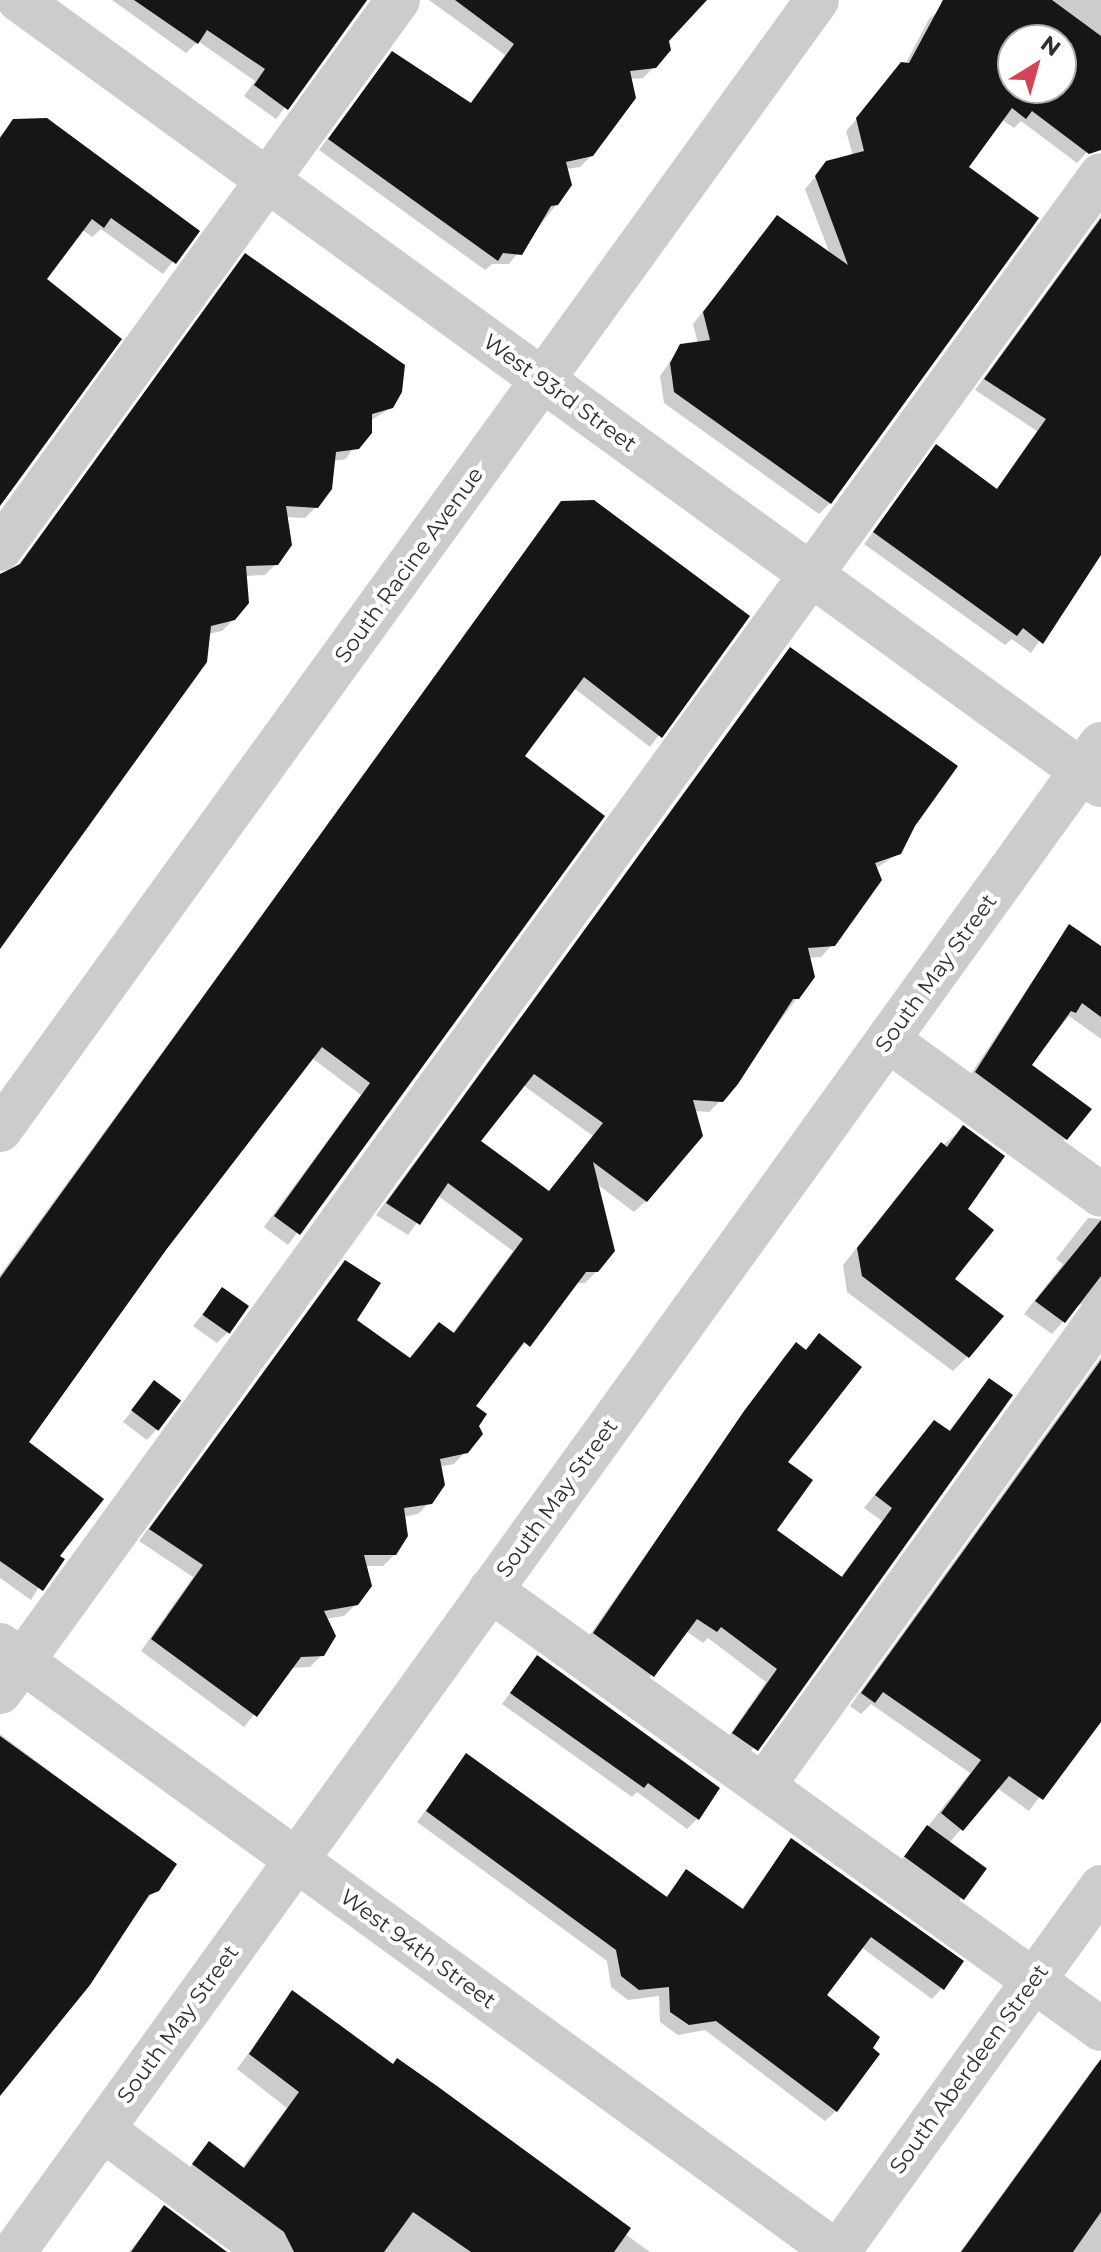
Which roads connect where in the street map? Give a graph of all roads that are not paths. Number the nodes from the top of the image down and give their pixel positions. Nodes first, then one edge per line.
1 (19, 0) edge
2 (398, 0) edge
3 (817, 0) edge
4 (1101, 175) edge
5 (267, 180) junction
6 (543, 380) junction
7 (0, 549) edge
8 (811, 575) junction
9 (1095, 767) edge
10 (888, 1040) junction
11 (0, 1130) edge
12 (1101, 1195) edge
13 (1101, 1316) edge
14 (490, 1590) junction
15 (7, 1666) edge
16 (763, 1786) junction
17 (296, 1860) junction
18 (1101, 1887) edge
19 (1034, 1980) junction
20 (1101, 2029) edge
21 (102, 2129) junction
22 (14, 2252) edge
23 (269, 2252) edge
24 (837, 2252) edge

1 - 5 street, West 93rd Street
2 - 5 street
3 - 6 street, South Racine Avenue
4 - 8 street
5 - 6 street, West 93rd Street
5 - 7 street
6 - 8 street, West 93rd Street
6 - 11 street, South Racine Avenue
8 - 9 street, West 93rd Street
8 - 15 street
9 - 10 street, South May Street
10 - 12 street
10 - 14 street, South May Street
13 - 16 street
14 - 16 street
14 - 17 street, South May Street
15 - 17 street, West 94th Street
16 - 19 street
17 - 21 street, South May Street
17 - 24 street, West 94th Street
18 - 19 street, South Aberdeen Street
19 - 20 street
19 - 24 street, South Aberdeen Street
21 - 22 street, South May Street
21 - 23 street

